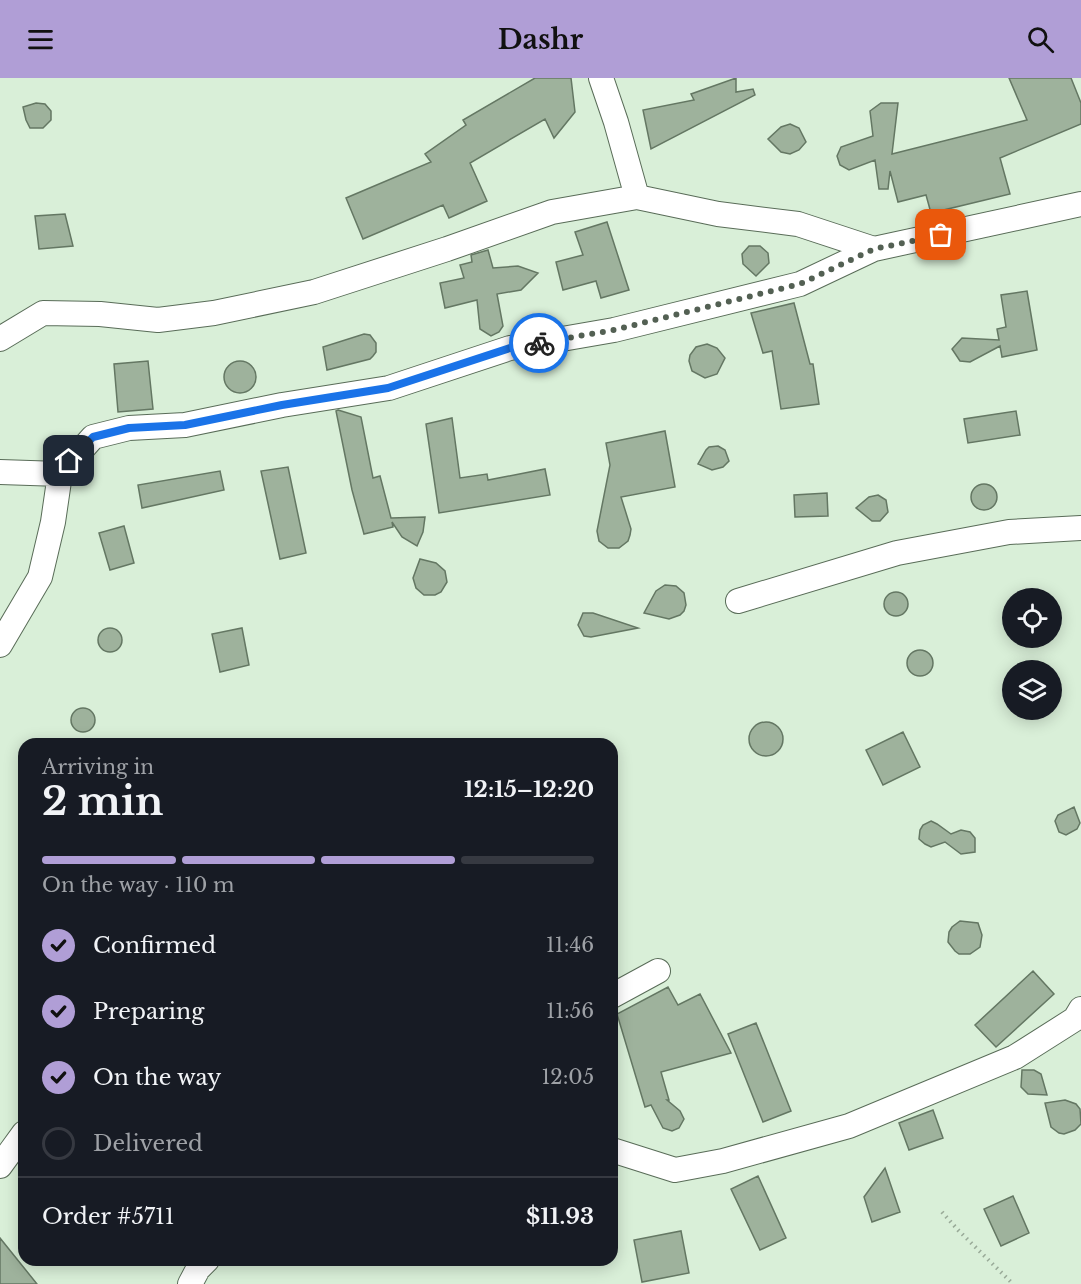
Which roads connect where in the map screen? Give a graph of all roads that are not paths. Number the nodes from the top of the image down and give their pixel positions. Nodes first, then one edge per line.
1 (601, 78) edge
2 (637, 197) junction
3 (1081, 204) edge
4 (874, 249) junction
5 (0, 339) edge
6 (0, 472) edge
7 (60, 474) junction
8 (1081, 528) edge
9 (738, 601) dead end
10 (0, 645) edge
11 (658, 971) dead end
12 (618, 993) edge
13 (1079, 1018) edge
14 (18, 1141) edge
15 (618, 1152) edge
16 (0, 1166) edge
17 (201, 1266) edge
18 (190, 1284) edge

1 - 2 street
2 - 4 street
2 - 5 street
3 - 4 street
4 - 7 street
6 - 7 street
7 - 10 street
8 - 9 street
11 - 12 street
13 - 15 street
14 - 16 street
17 - 18 street

